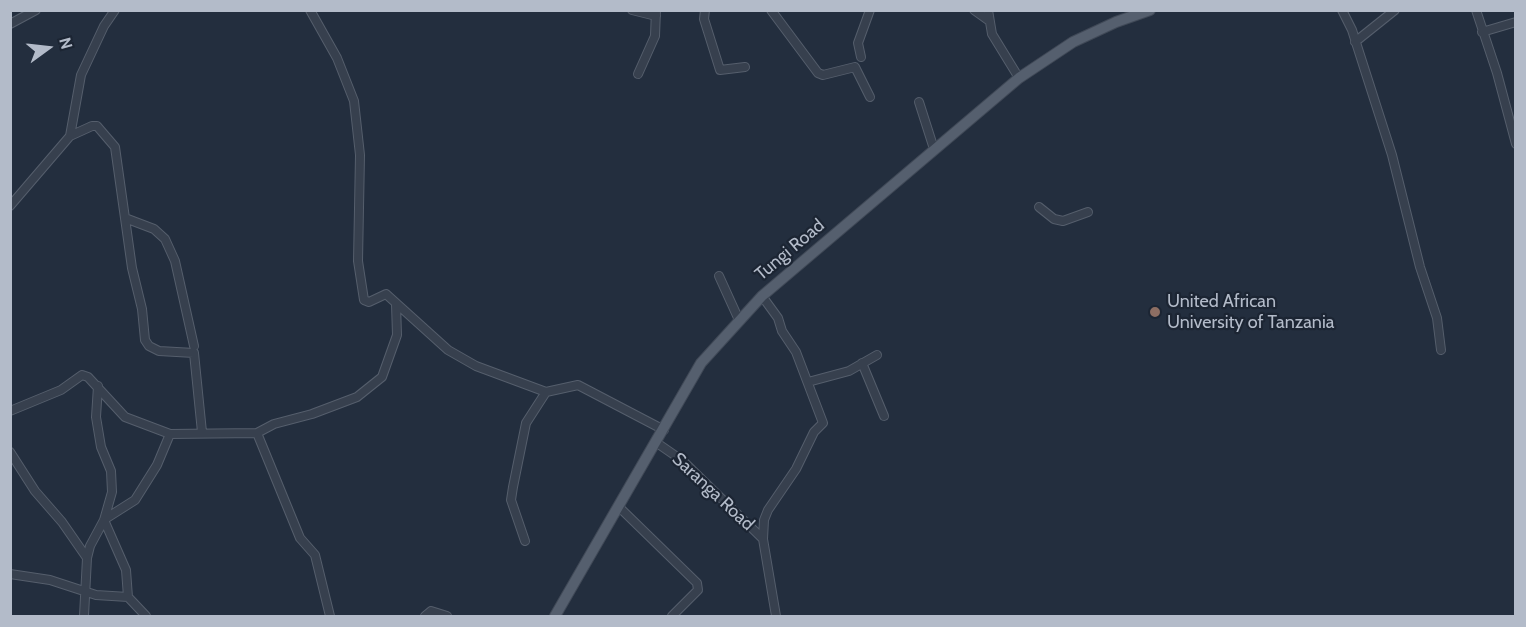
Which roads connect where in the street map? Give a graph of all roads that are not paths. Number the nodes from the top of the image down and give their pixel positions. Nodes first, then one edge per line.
1 (36, 10) edge
2 (115, 10) edge
3 (310, 10) edge
4 (632, 10) edge
5 (705, 10) edge
6 (771, 10) edge
7 (870, 10) edge
8 (974, 10) edge
9 (1150, 10) edge
10 (1342, 10) edge
11 (1395, 10) edge
12 (1476, 10) edge
13 (656, 14) edge
14 (988, 15) edge
15 (1515, 22) edge
16 (10, 24) edge
17 (1482, 32) junction
18 (1355, 42) junction
19 (861, 57) dead end
20 (745, 67) dead end
21 (638, 74) dead end
22 (1019, 78) junction
23 (870, 97) dead end
24 (919, 102) dead end
25 (69, 136) junction
26 (1515, 144) edge
27 (934, 149) junction
28 (10, 206) edge
29 (1039, 207) dead end
30 (1088, 212) dead end
31 (125, 218) junction
32 (719, 276) dead end
33 (762, 296) junction
34 (396, 303) junction
35 (738, 320) junction
36 (194, 346) dead end
37 (1441, 350) dead end
38 (877, 355) dead end
39 (862, 363) junction
40 (808, 382) junction
41 (98, 386) junction
42 (546, 392) junction
43 (10, 411) edge
44 (884, 416) dead end
45 (664, 430) junction
46 (202, 432) junction
47 (257, 433) junction
48 (170, 434) junction
49 (657, 443) junction
50 (10, 452) edge
51 (619, 507) junction
52 (105, 520) junction
53 (763, 540) junction
54 (525, 541) dead end
55 (87, 558) junction
56 (10, 574) edge
57 (84, 591) junction
58 (128, 597) junction
59 (84, 616) edge
60 (146, 616) edge
61 (330, 616) edge
62 (425, 616) edge
63 (447, 616) edge
64 (555, 616) edge
65 (672, 616) edge
66 (776, 616) edge

1 - 16 street
2 - 25 street
3 - 34 street
4 - 13 street
5 - 20 street
6 - 23 street
7 - 19 street
8 - 14 street
9 - 22 main road, Tungi Road
10 - 18 street
11 - 18 street
12 - 17 street
13 - 21 street
14 - 22 street
15 - 17 street
17 - 26 street
18 - 37 street
22 - 27 main road, Tungi Road
24 - 27 street
25 - 28 street
25 - 31 street
27 - 33 main road, Tungi Road
29 - 30 street
31 - 36 street
31 - 46 street
32 - 35 street
33 - 35 main road, Tungi Road
33 - 40 street
34 - 42 street
34 - 47 street
35 - 45 main road, Tungi Road
38 - 39 street
39 - 40 street
39 - 44 street
40 - 53 street
41 - 43 street
41 - 48 street
41 - 52 street
42 - 45 street
42 - 54 street
45 - 49 main road, Tungi Road
46 - 47 street
46 - 48 street
47 - 61 street
48 - 52 street
49 - 51 main road, Tungi Road
49 - 53 street, Saranga Road
50 - 55 street
51 - 64 main road, Tungi Road
51 - 65 street
52 - 55 street
52 - 58 street
53 - 66 street, Saranga Road
55 - 57 street
56 - 57 street
57 - 58 street
57 - 59 street
58 - 60 street
62 - 63 street

